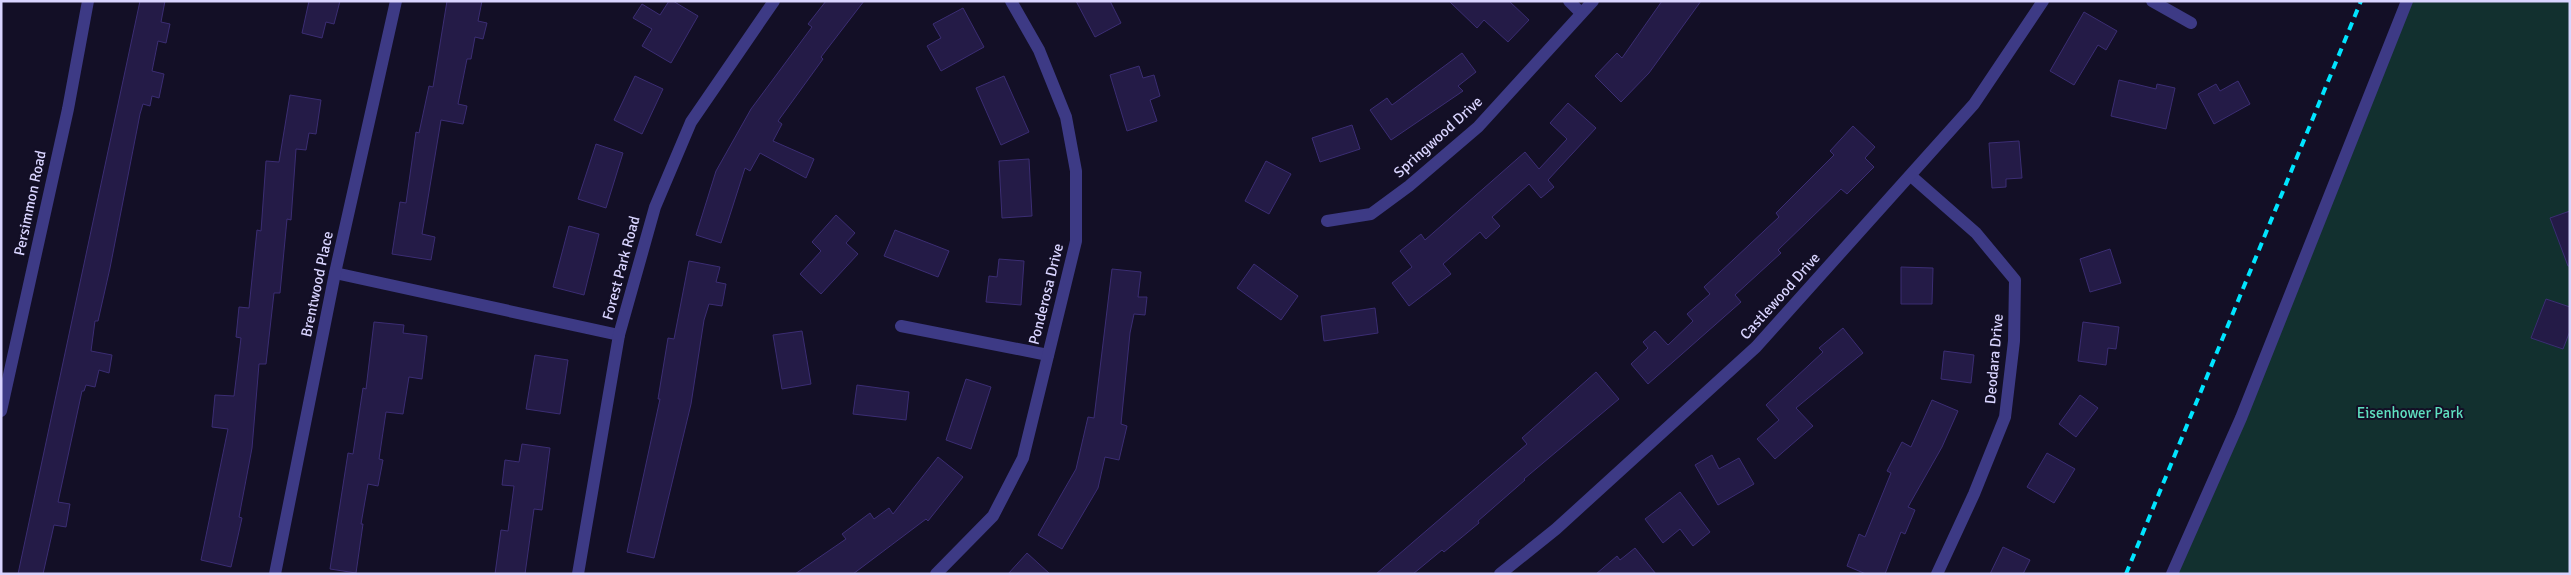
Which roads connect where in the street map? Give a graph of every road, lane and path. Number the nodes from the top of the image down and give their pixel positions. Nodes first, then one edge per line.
1 (88, 1) edge
2 (396, 1) edge
3 (774, 1) edge
4 (1011, 1) edge
5 (1569, 1) edge
6 (1593, 1) edge
7 (2043, 1) edge
8 (2152, 1) edge
9 (2407, 1) edge
10 (1581, 13) junction
11 (2191, 23) dead end
12 (1910, 176) junction
13 (1327, 221) dead end
14 (336, 273) junction
15 (901, 326) dead end
16 (620, 335) junction
17 (1048, 355) junction
18 (2, 405) edge
19 (275, 574) edge
20 (578, 574) edge
21 (936, 574) edge
22 (1500, 574) edge
23 (1937, 574) edge
24 (2172, 574) edge

1 - 18 street, Persimmon Road
2 - 14 street, Brentwood Place
3 - 16 street, Forest Park Road
4 - 17 street, Ponderosa Drive
5 - 10 street
6 - 10 street, Springwood Drive
7 - 12 street, Castlewood Drive
8 - 11 street
9 - 24 street
10 - 13 street, Springwood Drive
12 - 22 street, Castlewood Drive
12 - 23 street, Deodara Drive
14 - 16 street
14 - 19 street, Brentwood Place
15 - 17 street
16 - 20 street, Forest Park Road
17 - 21 street, Ponderosa Drive

